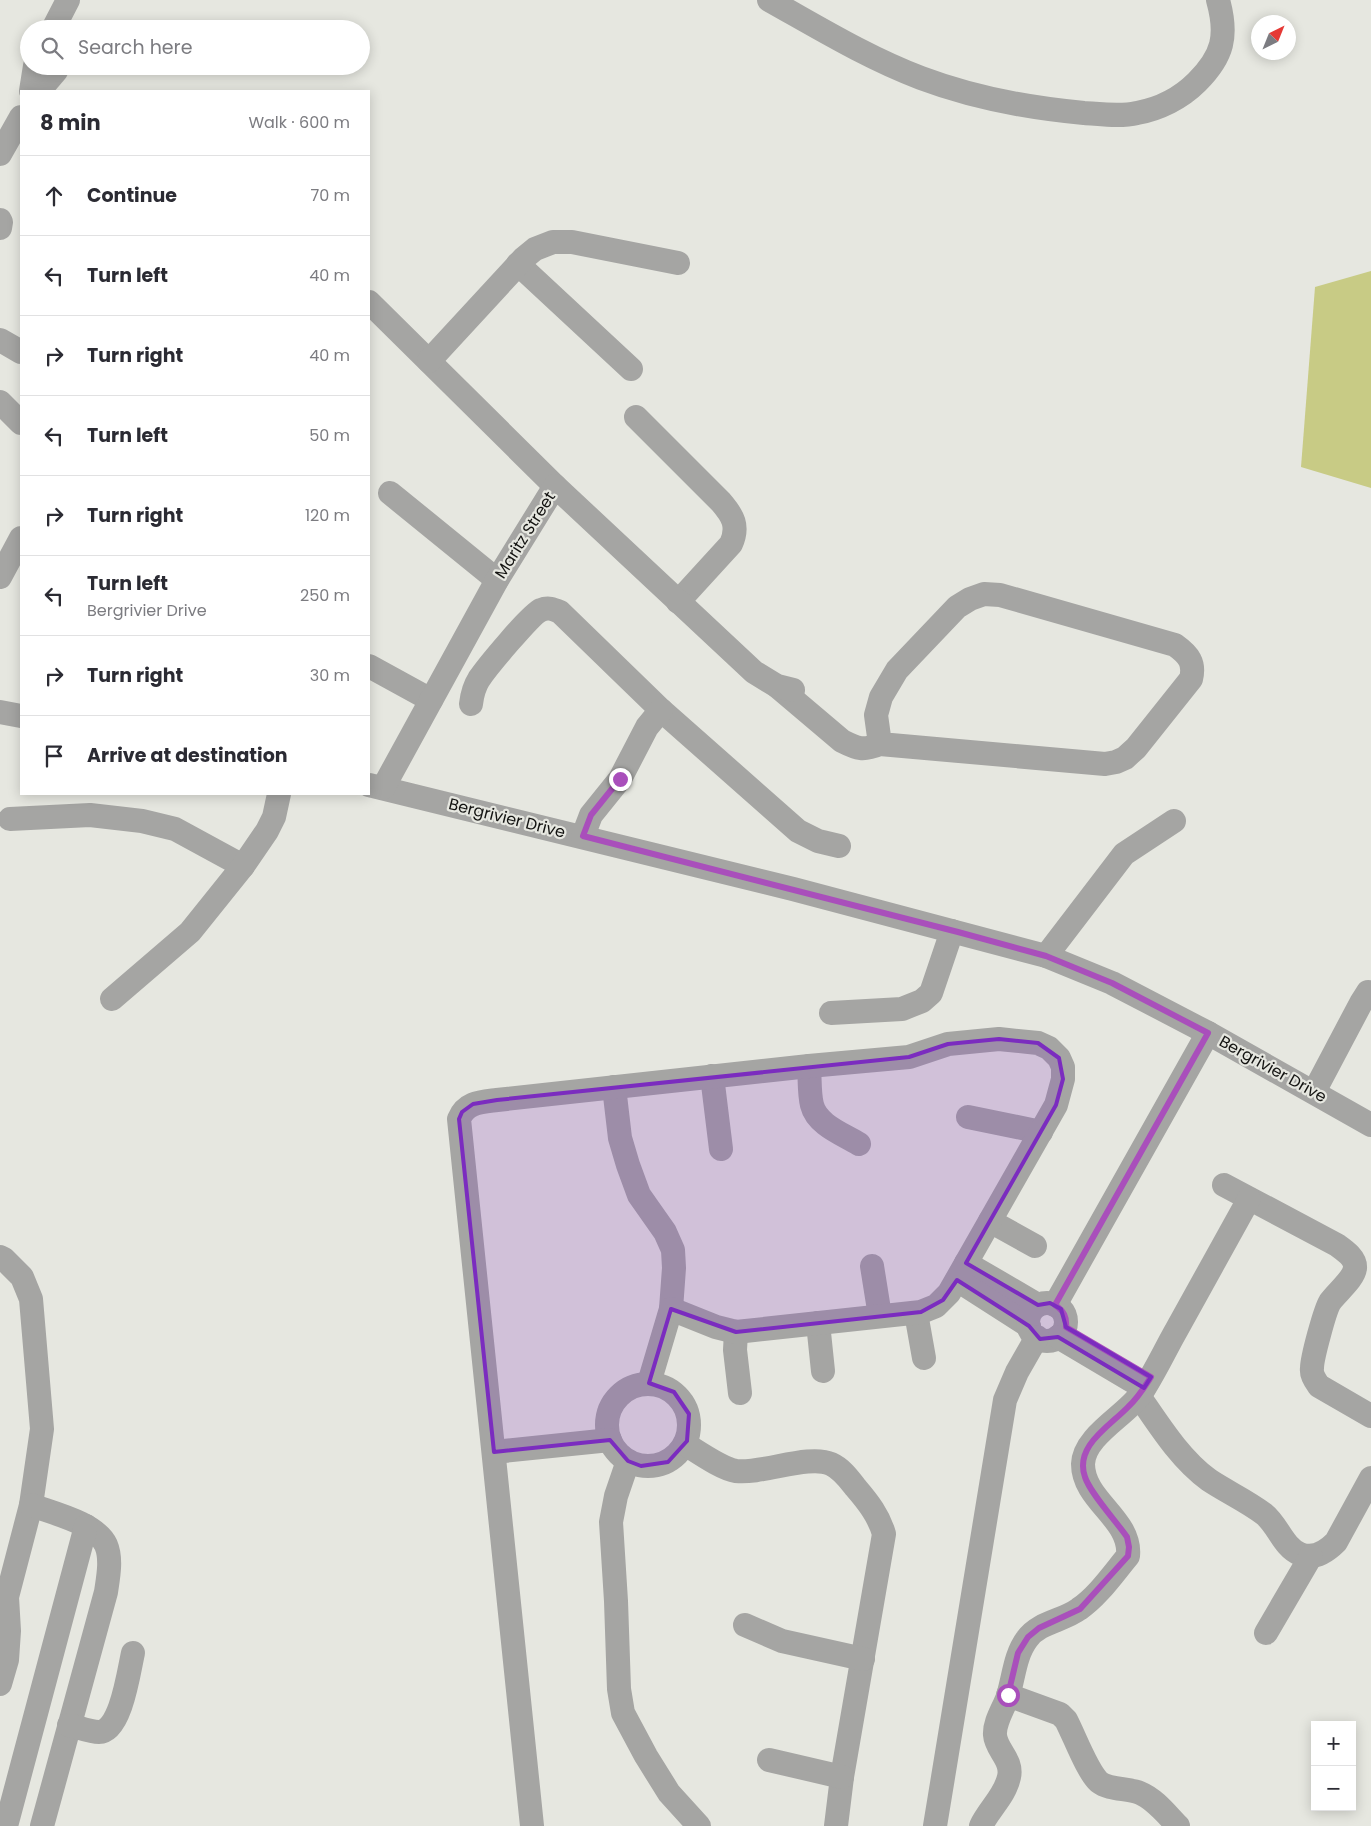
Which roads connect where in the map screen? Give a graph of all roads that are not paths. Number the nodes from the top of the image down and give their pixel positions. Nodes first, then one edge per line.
1 (68, 0) edge
2 (770, 0) edge
3 (1218, 0) edge
4 (58, 20) edge
5 (32, 75) edge
6 (43, 75) edge
7 (31, 90) edge
8 (39, 90) edge
9 (20, 119) edge
10 (0, 154) edge
11 (0, 220) edge
12 (0, 228) edge
13 (678, 263) dead end
14 (518, 264) junction
15 (370, 303) edge
16 (0, 340) edge
17 (20, 351) edge
18 (429, 361) junction
19 (631, 369) dead end
20 (0, 402) edge
21 (636, 417) dead end
22 (20, 422) edge
23 (555, 486) junction
24 (390, 493) dead end
25 (20, 540) edge
26 (0, 577) edge
27 (497, 580) junction
28 (678, 602) junction
29 (370, 667) edge
30 (777, 686) junction
31 (800, 691) dead end
32 (431, 700) junction
33 (471, 704) dead end
34 (661, 710) junction
35 (0, 712) edge
36 (20, 716) edge
37 (880, 744) junction
38 (376, 786) edge
39 (279, 795) edge
40 (10, 819) dead end
41 (1174, 821) dead end
42 (583, 836) junction
43 (839, 846) dead end
44 (243, 866) junction
45 (952, 931) junction
46 (1046, 956) junction
47 (1370, 991) edge
48 (112, 999) dead end
49 (831, 1013) dead end
50 (1208, 1033) junction
51 (809, 1066) junction
52 (712, 1076) junction
53 (614, 1086) junction
54 (1314, 1092) junction
55 (968, 1117) dead end
56 (1371, 1125) edge
57 (1041, 1132) junction
58 (859, 1144) dead end
59 (721, 1149) dead end
60 (1224, 1185) dead end
61 (1249, 1199) junction
62 (990, 1220) junction
63 (1035, 1246) dead end
64 (0, 1257) edge
65 (872, 1266) dead end
66 (961, 1271) junction
67 (671, 1309) junction
68 (916, 1313) junction
69 (880, 1316) junction
70 (818, 1323) junction
71 (1047, 1323) junction
72 (736, 1332) junction
73 (924, 1358) dead end
74 (823, 1371) dead end
75 (648, 1383) junction
76 (1145, 1387) junction
77 (740, 1394) dead end
78 (1371, 1416) edge
79 (610, 1440) junction
80 (685, 1444) junction
81 (494, 1452) junction
82 (628, 1461) junction
83 (1371, 1478) edge
84 (31, 1505) junction
85 (86, 1526) junction
86 (1311, 1556) junction
87 (5, 1587) edge
88 (745, 1625) dead end
89 (1266, 1633) dead end
90 (133, 1654) dead end
91 (863, 1659) junction
92 (0, 1684) edge
93 (1008, 1695) junction
94 (69, 1725) junction
95 (769, 1760) dead end
96 (842, 1777) junction
97 (690, 1823) edge
98 (6, 1826) edge
99 (42, 1826) edge
100 (532, 1826) edge
101 (836, 1826) edge
102 (935, 1826) edge
103 (981, 1826) edge
104 (1178, 1826) edge

1 - 4 street
2 - 3 street
5 - 7 street
6 - 8 street
9 - 10 street
11 - 12 street
13 - 14 street
14 - 18 street
14 - 19 street
15 - 18 street
16 - 17 street
18 - 23 street
20 - 22 street
21 - 28 street
23 - 27 street, Maritz Street
23 - 28 street, Maritz Street
24 - 27 street
25 - 26 street
27 - 32 street, Maritz Street
28 - 30 street, Maritz Street
29 - 32 street
30 - 31 street, Maritz Street
30 - 37 street
32 - 38 street, Maritz Street
33 - 34 street
34 - 42 street
34 - 43 street
35 - 36 street
37 - 37 street
38 - 42 street, Bergrivier Drive
39 - 44 street
40 - 44 street
41 - 46 street
42 - 45 street, Bergrivier Drive
44 - 48 street
45 - 46 street, Bergrivier Drive
45 - 49 street
46 - 50 street, Bergrivier Drive
47 - 54 street
50 - 54 street, Bergrivier Drive
50 - 71 street
51 - 52 street
51 - 57 street
51 - 58 street
52 - 53 street
52 - 59 street
53 - 67 street
53 - 81 street
54 - 56 street, Bergrivier Drive
55 - 57 street
57 - 62 street
60 - 61 street
61 - 76 street
61 - 78 street
62 - 63 street
62 - 66 street
64 - 84 street
65 - 69 street
66 - 68 street
66 - 71 street
67 - 72 street
67 - 75 street
68 - 69 street
68 - 73 street
69 - 70 street
70 - 72 street
70 - 74 street
71 - 76 street
71 - 102 street
72 - 77 street
75 - 79 street
75 - 80 street
76 - 86 street
76 - 93 street
79 - 81 street
79 - 82 street
80 - 82 street
80 - 91 street
81 - 100 street
82 - 97 street
83 - 86 street
84 - 85 street
84 - 87 street
85 - 94 street
85 - 98 street
86 - 89 street
87 - 92 street
88 - 91 street
90 - 94 street
91 - 96 street
93 - 103 street
93 - 104 street
94 - 99 street
95 - 96 street
96 - 101 street

